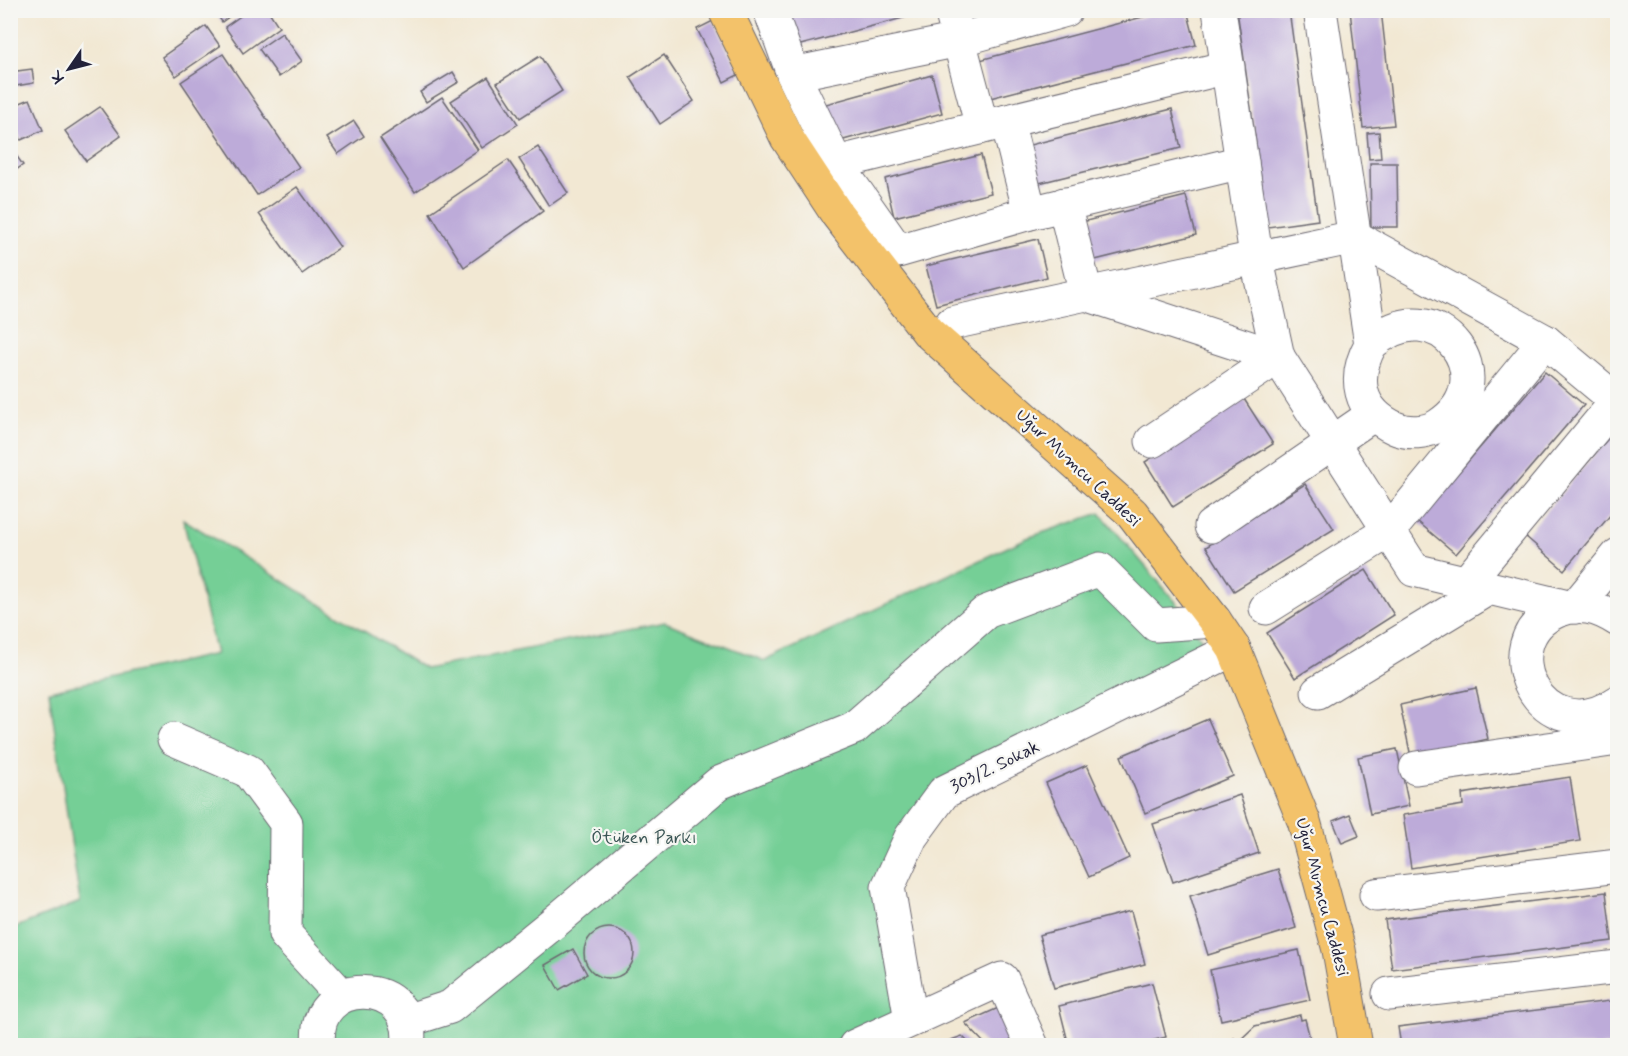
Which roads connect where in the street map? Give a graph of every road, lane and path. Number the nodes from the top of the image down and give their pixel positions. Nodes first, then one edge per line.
1 (725, 10) edge
2 (770, 10) edge
3 (1066, 10) edge
4 (1219, 10) edge
5 (1320, 10) edge
6 (955, 25) edge
7 (1228, 68) junction
8 (793, 74) junction
9 (995, 124) junction
10 (1242, 162) junction
11 (836, 163) junction
12 (1064, 204) junction
13 (1030, 213) junction
14 (1355, 237) junction
15 (1256, 256) junction
16 (1086, 294) junction
17 (952, 323) dead end
18 (1545, 341) junction
19 (1371, 344) junction
20 (1278, 357) junction
21 (1617, 401) edge
22 (1374, 414) junction
23 (1460, 426) junction
24 (1152, 441) dead end
25 (1333, 444) junction
26 (1211, 526) dead end
27 (1389, 531) junction
28 (1617, 555) edge
29 (1477, 586) junction
30 (1266, 608) dead end
31 (1596, 612) edge
32 (1215, 621) junction
33 (1234, 650) junction
34 (1318, 692) dead end
35 (1535, 694) junction
36 (1617, 703) edge
37 (174, 739) dead end
38 (1617, 739) edge
39 (1546, 750) junction
40 (1416, 768) dead end
41 (1617, 866) edge
42 (1376, 895) dead end
43 (1617, 967) edge
44 (1389, 994) dead end
45 (342, 996) junction
46 (911, 1020) junction
47 (407, 1033) edge
48 (1353, 1043) edge
49 (319, 1046) edge
50 (855, 1046) edge
51 (1032, 1046) edge

1 - 32 main road, Uğur Mumcu Caddesi
2 - 8 street
3 - 6 street
4 - 7 street
5 - 14 street
6 - 8 street
6 - 9 street
7 - 9 street
7 - 10 street
8 - 11 street
9 - 11 street
9 - 13 street
10 - 12 street
10 - 15 street
11 - 13 street
12 - 13 street
12 - 16 street
14 - 15 street
14 - 18 street
14 - 19 street
15 - 16 street
15 - 20 street
16 - 17 street
16 - 20 street
18 - 21 street
18 - 23 street
19 - 22 street
19 - 23 street
20 - 24 street
20 - 25 street
21 - 29 street
22 - 23 street
22 - 25 street
23 - 27 street
25 - 26 street
25 - 27 street
27 - 29 street
27 - 30 street
28 - 31 street
29 - 31 street
29 - 34 street
31 - 35 street
32 - 33 main road, Uğur Mumcu Caddesi
32 - 47 street
33 - 46 street, 303/2. Sokak
33 - 48 main road, Uğur Mumcu Caddesi
35 - 36 street
35 - 39 street
37 - 45 street
38 - 39 street
39 - 40 street
41 - 42 street
43 - 44 street
45 - 47 street
45 - 49 street
46 - 50 street
46 - 51 street

